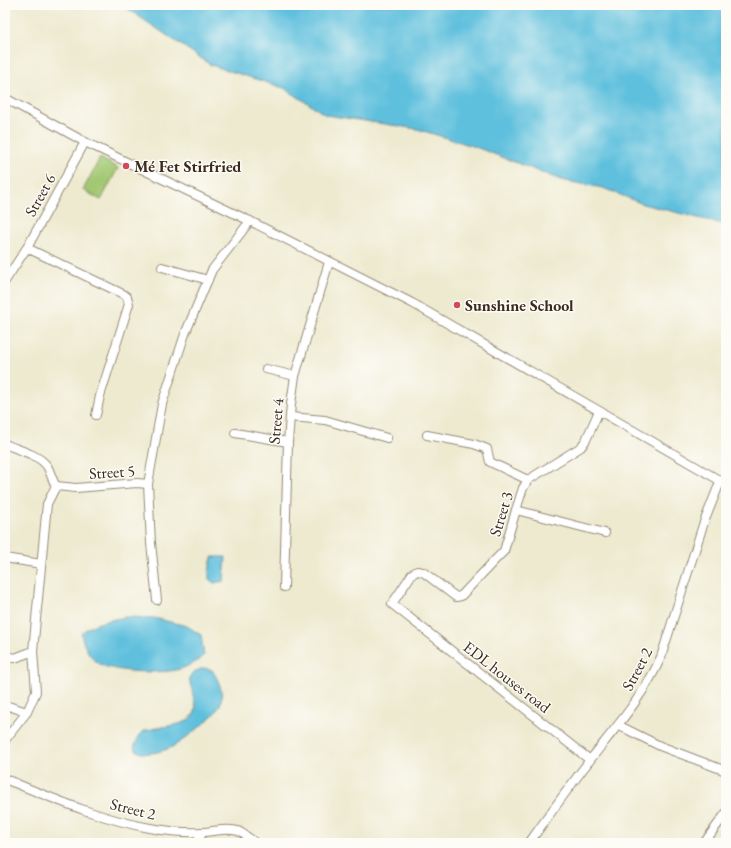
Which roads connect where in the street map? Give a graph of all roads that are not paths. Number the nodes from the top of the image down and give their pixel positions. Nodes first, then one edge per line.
1 (5, 98) edge
2 (85, 142) junction
3 (250, 221) junction
4 (27, 248) junction
5 (329, 262) junction
6 (162, 267) dead end
7 (208, 280) junction
8 (5, 281) edge
9 (266, 370) dead end
10 (295, 376) junction
11 (599, 411) junction
12 (96, 414) dead end
13 (290, 417) junction
14 (235, 433) dead end
15 (427, 435) dead end
16 (387, 438) dead end
17 (288, 442) junction
18 (5, 444) edge
19 (528, 480) junction
20 (723, 483) edge
21 (148, 484) junction
22 (56, 486) junction
23 (516, 510) junction
24 (605, 533) dead end
25 (5, 558) edge
26 (41, 564) junction
27 (284, 587) dead end
28 (157, 600) dead end
29 (392, 604) joint
30 (33, 651) junction
31 (5, 656) edge
32 (5, 705) edge
33 (27, 712) junction
34 (618, 725) junction
35 (5, 740) edge
36 (590, 760) junction
37 (726, 771) edge
38 (5, 779) edge
39 (726, 813) edge
40 (204, 832) junction
41 (196, 843) edge
42 (256, 843) edge
43 (529, 843) edge
44 (704, 843) edge

1 - 2 street
2 - 3 street
2 - 4 street, Street 6
3 - 5 street
3 - 7 street, Street 5
4 - 8 street, Street 6
4 - 12 street
5 - 10 street, Street 4
5 - 11 street
6 - 7 street
7 - 21 street, Street 5
9 - 10 street
10 - 13 street, Street 4
11 - 19 street, Street 3
11 - 20 street
13 - 16 street
13 - 17 street, Street 4
14 - 17 street
15 - 19 street
17 - 27 street, Street 4
18 - 22 street
19 - 23 street, Street 3
20 - 34 street, Street 2
21 - 22 street, Street 5
21 - 28 street
22 - 26 street
23 - 24 street
23 - 29 street, Street 3
25 - 26 street
26 - 30 street
29 - 36 street, EDL houses road
30 - 31 street
30 - 33 street
32 - 33 street
33 - 35 street
34 - 36 street, Street 2
34 - 37 street
36 - 43 street, Street 2
38 - 40 street, Street 2
39 - 44 street
40 - 41 street
40 - 42 street, Street 2

